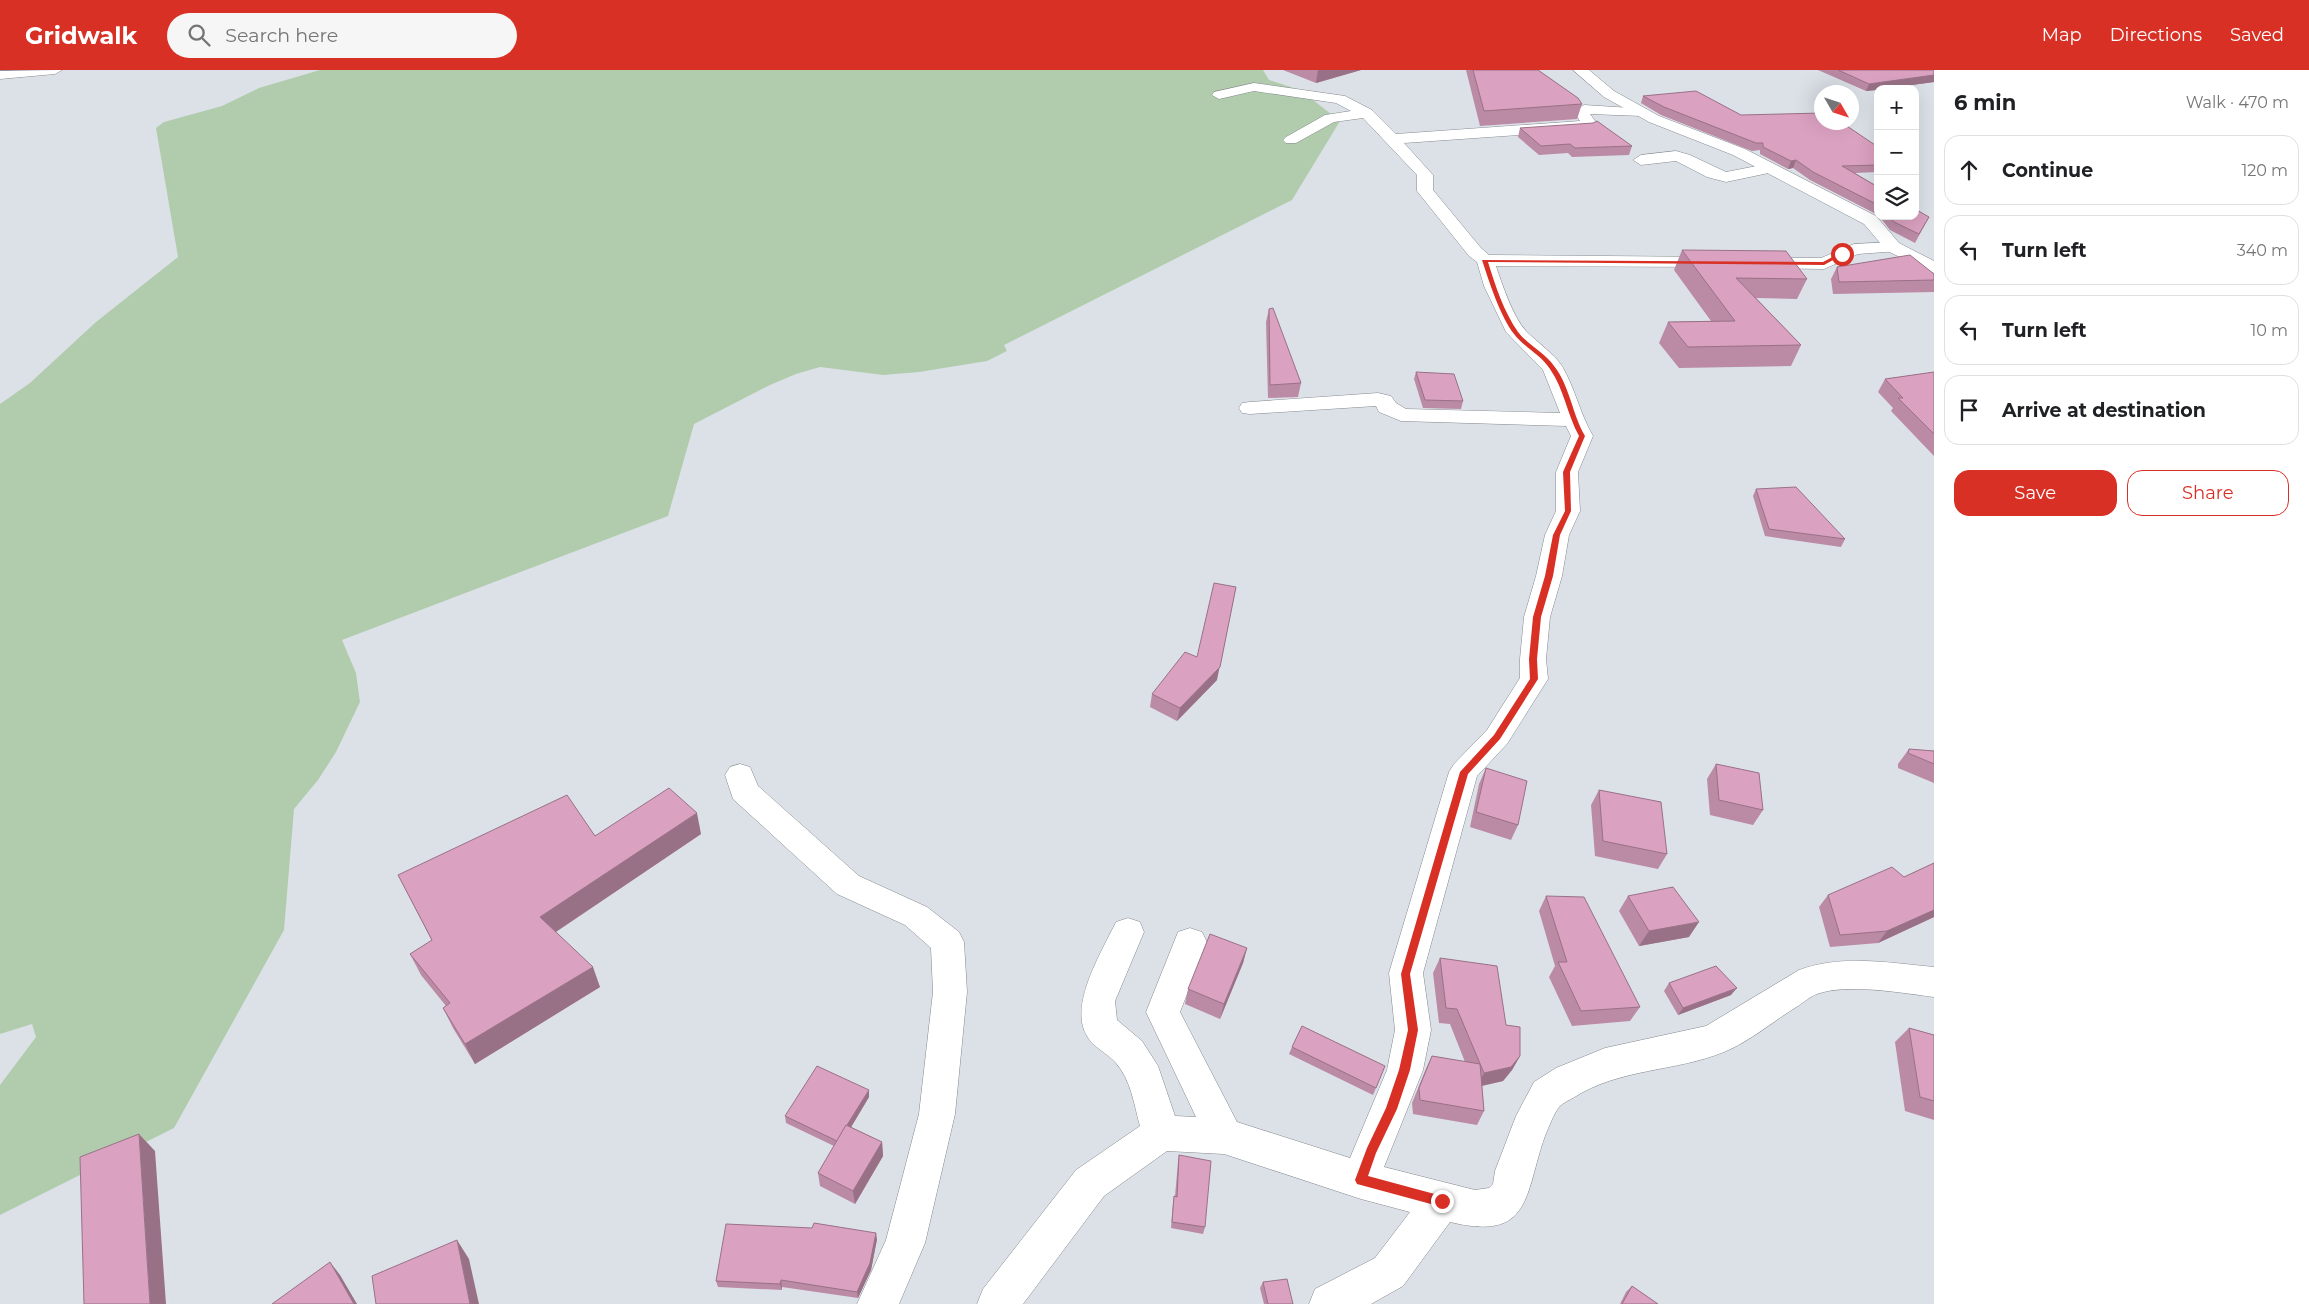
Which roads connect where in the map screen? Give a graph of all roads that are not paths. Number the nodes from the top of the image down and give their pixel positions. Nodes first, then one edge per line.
1 (55, 70) edge
2 (1251, 70) edge
3 (1580, 70) edge
4 (0, 75) edge
5 (1268, 87) junction
6 (1219, 95) dead end
7 (1642, 112) junction
8 (1367, 113) junction
9 (1392, 139) junction
10 (1291, 140) dead end
11 (1641, 160) dead end
12 (1772, 168) junction
13 (1893, 247) junction
14 (1485, 260) junction
15 (1934, 268) edge
16 (1250, 408) dead end
17 (1573, 420) junction
18 (740, 775) dead end
19 (1128, 932) dead end
20 (1190, 942) dead end
21 (1934, 982) edge
22 (1161, 1134) junction
23 (1224, 1136) junction
24 (1361, 1180) junction
25 (1442, 1201) junction
26 (878, 1304) edge
27 (998, 1304) edge
28 (1330, 1304) edge

1 - 4 street
2 - 5 street
3 - 7 street
5 - 6 street
5 - 8 street
7 - 9 street
7 - 12 street
8 - 9 street
8 - 10 street
9 - 14 street
11 - 12 street
12 - 13 street
13 - 14 street
13 - 15 street
14 - 17 street
16 - 17 street
17 - 24 street
18 - 26 street
19 - 22 street
20 - 23 street
21 - 25 street
22 - 23 street
22 - 27 street
23 - 24 street
24 - 25 street
25 - 28 street

